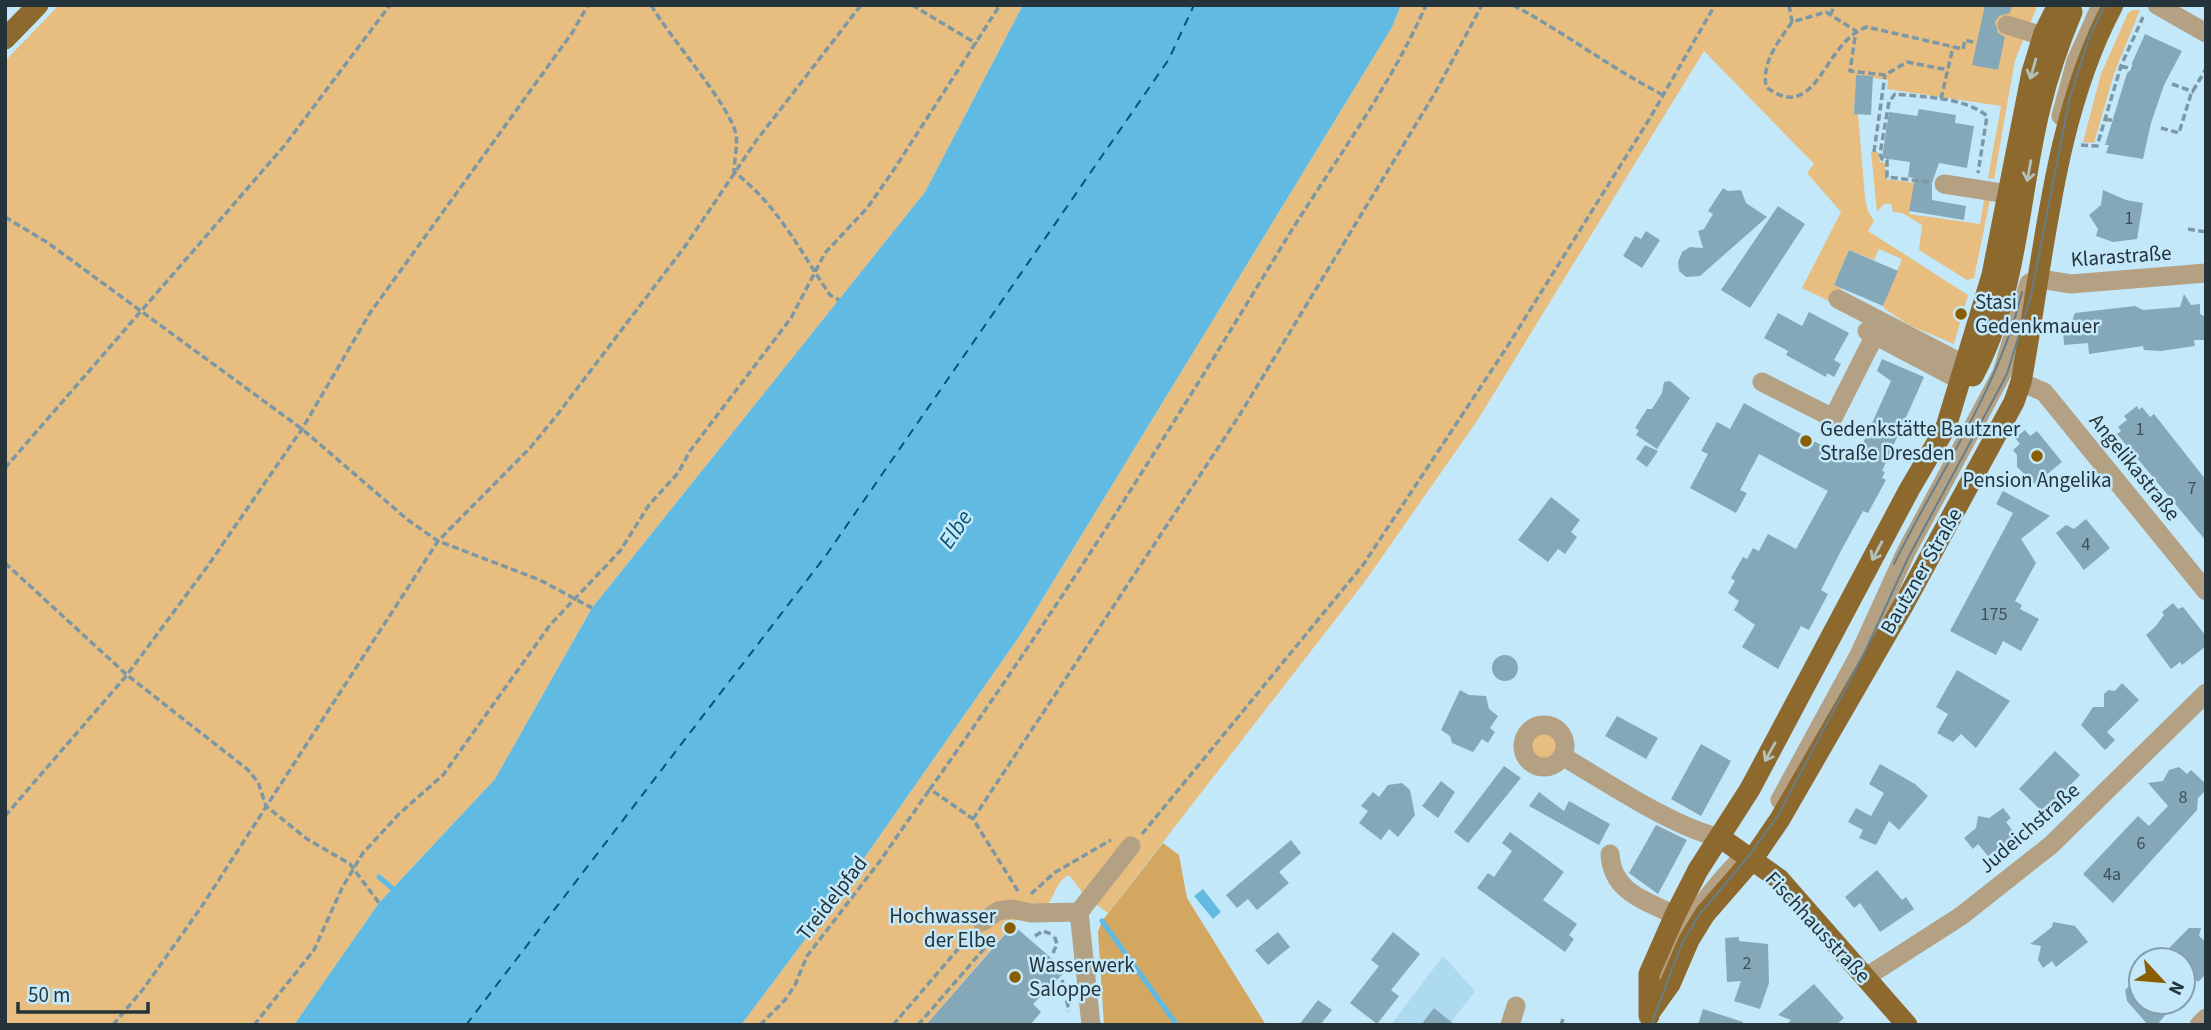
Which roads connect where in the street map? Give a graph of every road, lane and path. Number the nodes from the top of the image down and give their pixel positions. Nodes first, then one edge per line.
1 (38, 5) edge
2 (390, 5) edge
3 (588, 5) edge
4 (651, 5) edge
5 (861, 5) edge
6 (912, 5) edge
7 (1000, 5) edge
8 (1426, 5) edge
9 (1482, 5) edge
10 (1513, 5) edge
11 (1715, 5) edge
12 (1790, 5) edge
13 (1835, 5) edge
14 (2101, 5) edge
15 (2113, 5) edge
16 (2148, 5) edge
17 (2157, 5) edge
18 (2065, 8) edge
19 (1830, 15) junction
20 (1792, 22) junction
21 (1856, 31) junction
22 (2206, 33) edge
23 (5, 39) edge
24 (1976, 43) dead end
25 (977, 44) junction
26 (1953, 47) junction
27 (2121, 66) junction
28 (2132, 69) dead end
29 (2206, 69) edge
30 (1948, 70) junction
31 (1885, 75) junction
32 (2172, 84) dead end
33 (2194, 92) junction
34 (1663, 95) junction
35 (1941, 99) junction
36 (2105, 119) junction
37 (2116, 121) dead end
38 (2161, 128) dead end
39 (2064, 144) junction
40 (1874, 152) dead end
41 (734, 173) junction
42 (1944, 184) joint
43 (1975, 188) junction
44 (2008, 194) junction
45 (5, 217) edge
46 (2188, 229) dead end
47 (2206, 232) edge
48 (814, 272) junction
49 (2206, 273) edge
50 (2039, 279) junction
51 (1838, 299) dead end
52 (839, 300) dead end
53 (2035, 305) junction
54 (141, 314) junction
55 (2003, 368) junction
56 (1963, 372) junction
57 (1762, 382) dead end
58 (2021, 382) junction
59 (1945, 427) junction
60 (302, 429) junction
61 (5, 468) edge
62 (1909, 490) junction
63 (438, 541) junction
64 (1906, 552) junction
65 (5, 563) edge
66 (2206, 591) edge
67 (576, 597) junction
68 (592, 608) dead end
69 (1878, 614) junction
70 (1871, 659) junction
71 (127, 675) junction
72 (2206, 693) edge
73 (1562, 756) dead end
74 (930, 789) junction
75 (266, 806) junction
76 (5, 816) edge
77 (973, 819) junction
78 (1133, 837) junction
79 (1721, 838) junction
80 (1610, 854) dead end
81 (1748, 857) junction
82 (353, 868) junction
83 (379, 903) dead end
84 (1017, 910) junction
85 (1079, 912) junction
86 (1675, 915) junction
87 (982, 922) joint
88 (1035, 936) dead end
89 (1053, 953) dead end
90 (1866, 977) junction
91 (1062, 980) dead end
92 (1070, 1014) dead end
93 (1648, 1018) edge
94 (2206, 1018) edge
95 (1563, 1019) dead end
96 (113, 1025) edge
97 (254, 1025) edge
98 (760, 1025) edge
99 (893, 1025) edge
100 (918, 1025) edge
101 (1091, 1025) edge
102 (1562, 1025) edge
103 (1907, 1025) edge
104 (2199, 1025) edge

1 - 23 main road
2 - 54 path
3 - 60 path
4 - 41 path
5 - 41 path
6 - 25 path
7 - 25 path
8 - 74 path, Treidelpfad
9 - 77 path
10 - 34 path
11 - 34 path
12 - 20 path
13 - 19 path
14 - 55 street
15 - 39 main road, Bautzner Straße
16 - 27 path
17 - 22 street
18 -> 44 main road, Bautzner Straße
18 -> 59 main road
19 - 20 path
19 - 21 path
20 - 21 path
21 - 26 path
21 - 31 path
24 - 26 path
25 - 48 path
26 - 30 path
27 - 28 path
27 - 36 path
29 - 33 path
30 - 31 path
30 - 35 path
31 - 40 path
32 - 33 path
33 - 38 path
34 - 78 path
35 - 42 path
35 - 43 path
36 - 37 path
36 - 39 path
39 - 50 main road, Bautzner Straße
41 - 48 path
41 - 63 path
42 - 43 street
43 - 44 street
44 - 56 main road, Bautzner Straße
45 - 54 path
46 - 47 path
48 - 52 path
48 - 67 path
49 - 50 street, Klarastraße
50 - 53 main road, Bautzner Straße
51 - 56 street
53 - 55 street
53 - 58 main road, Bautzner Straße
54 - 60 path
54 - 61 path
55 - 64 street
56 - 57 street
56 - 59 main road, Bautzner Straße
58 - 66 street, Angelikastraße
58 - 70 main road, Bautzner Straße
59 - 62 main road, Bautzner Straße
60 - 63 path
60 - 71 path
62 - 64 street
62 -> 79 main road, Bautzner Straße
63 - 67 path
63 - 75 path
64 - 69 street
65 - 71 path
67 - 68 path
67 - 82 path
69 - 70 street
69 - 81 street
70 - 81 main road, Bautzner Straße
71 - 75 path
71 - 76 path
72 - 90 street, Judeichstraße
73 - 79 street
74 - 77 path
74 - 98 path, Treidelpfad
75 - 82 path
75 - 96 path
77 - 78 path
78 - 85 street
79 - 81 main road, Fischhausstraße
79 - 86 main road, Bautzner Straße
80 - 86 street
81 - 90 main road, Fischhausstraße
81 - 93 main road, Bautzner Straße
82 - 83 path
82 - 97 path
84 - 85 street
84 - 87 street
84 - 100 path
85 - 101 street
86 - 93 main road, Bautzner Straße
87 - 99 path
88 - 89 path
90 - 103 main road, Fischhausstraße
91 - 92 path
94 - 104 street
95 - 102 path

